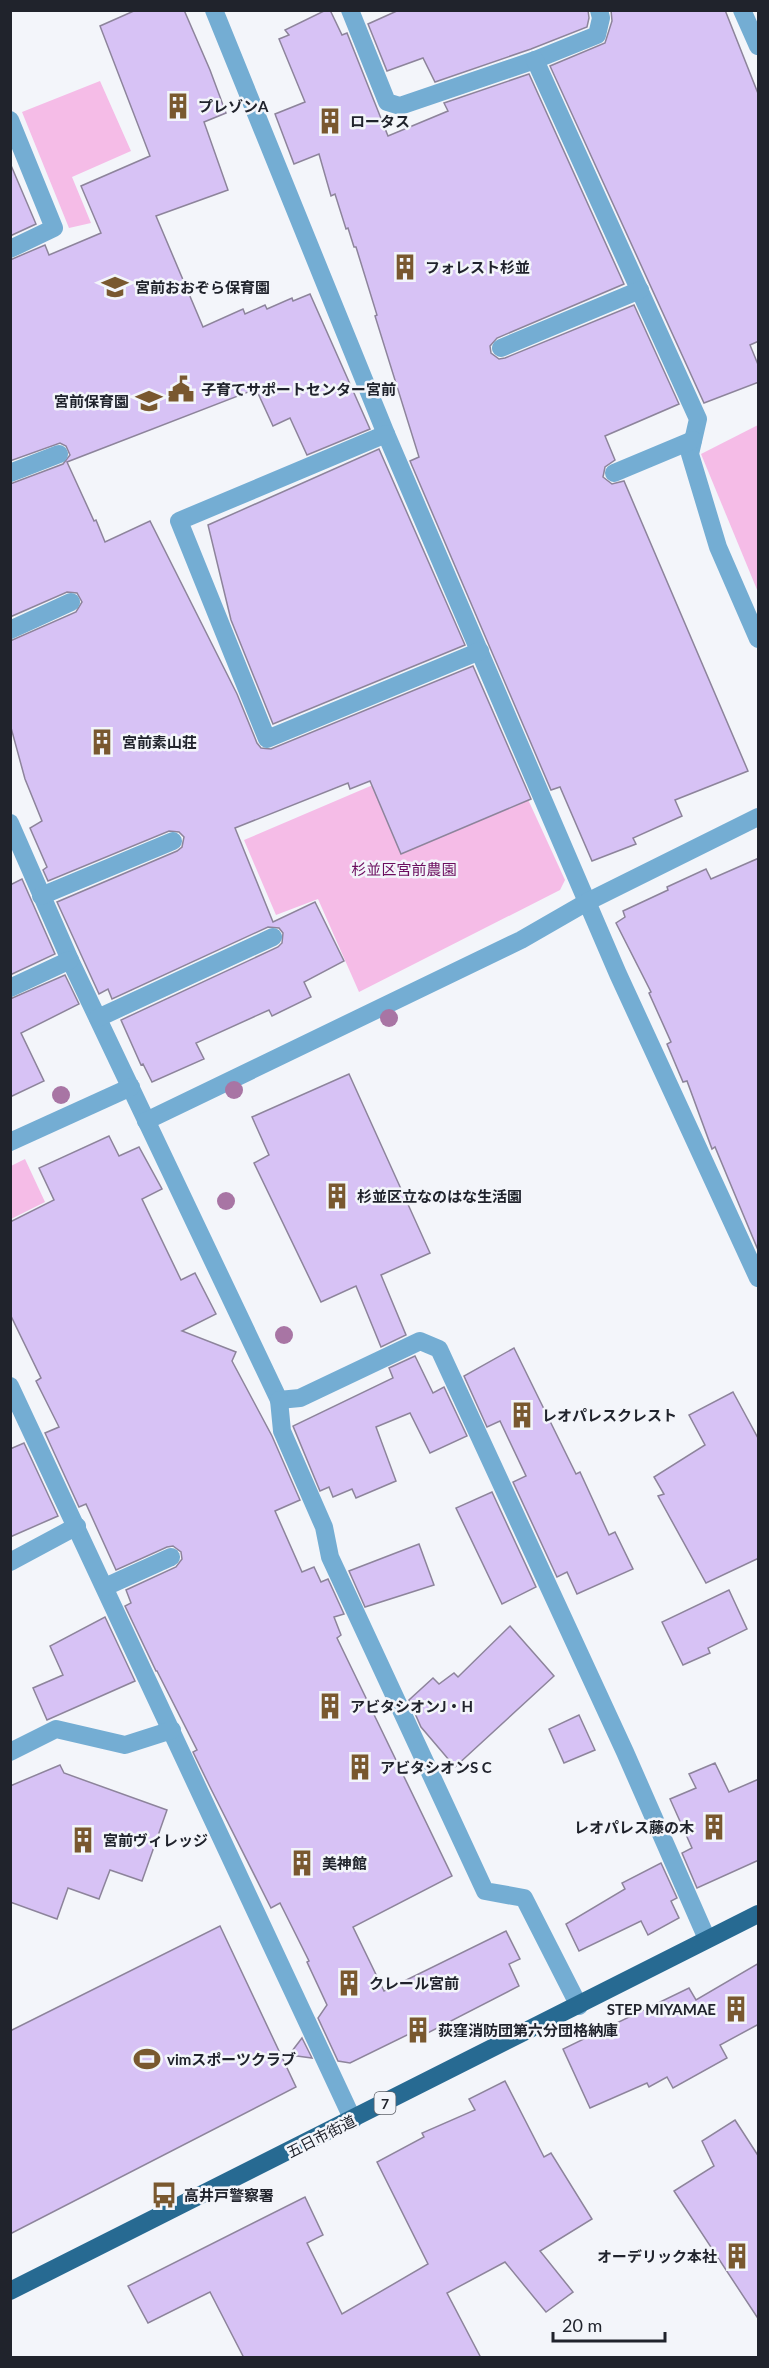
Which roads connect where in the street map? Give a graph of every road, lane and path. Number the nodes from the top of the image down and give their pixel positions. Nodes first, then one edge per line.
1 (214, 10) edge
2 (350, 10) edge
3 (599, 10) edge
4 (741, 10) edge
5 (759, 46) edge
6 (535, 60) junction
7 (10, 120) edge
8 (10, 249) edge
9 (640, 290) junction
10 (501, 348) dead end
11 (386, 434) junction
12 (693, 440) junction
13 (59, 454) dead end
14 (10, 473) edge
15 (614, 473) dead end
16 (71, 602) dead end
17 (10, 630) edge
18 (759, 639) edge
19 (480, 651) junction
20 (759, 817) edge
21 (10, 823) edge
22 (173, 841) dead end
23 (40, 896) junction
24 (587, 902) junction
25 (273, 937) dead end
26 (70, 960) junction
27 (10, 988) edge
28 (98, 1018) junction
29 (130, 1088) junction
30 (146, 1121) junction
31 (10, 1142) edge
32 (759, 1278) edge
33 (10, 1386) edge
34 (279, 1400) junction
35 (77, 1526) junction
36 (171, 1557) dead end
37 (10, 1562) edge
38 (105, 1587) junction
39 (172, 1730) junction
40 (10, 1752) edge
41 (759, 1914) edge
42 (707, 1939) junction
43 (579, 2006) junction
44 (353, 2120) junction
45 (10, 2291) edge

1 - 11 street
2 - 6 street
3 - 6 street
4 - 5 street
6 - 9 street
7 - 8 street
9 - 10 street
9 - 12 street
11 - 19 street
11 - 19 street
12 - 15 street
12 - 18 street
13 - 14 street
16 - 17 street
19 - 24 street
20 - 24 street
21 - 23 street
22 - 23 street
23 - 26 street
24 - 30 street
24 - 32 street
25 - 28 street
26 - 27 street
26 - 28 street
28 - 29 street
29 - 30 street
29 - 31 street
30 - 34 street
33 - 35 street
34 - 42 street
34 - 43 street
35 - 37 street
35 - 38 street
36 - 38 street
38 - 39 street
39 - 40 street
39 - 44 street
41 - 42 main road, 五日市街道 / 7
42 - 43 main road, 五日市街道 / 7
43 - 44 main road, 五日市街道 / 7
44 - 45 main road, 五日市街道 / 7

